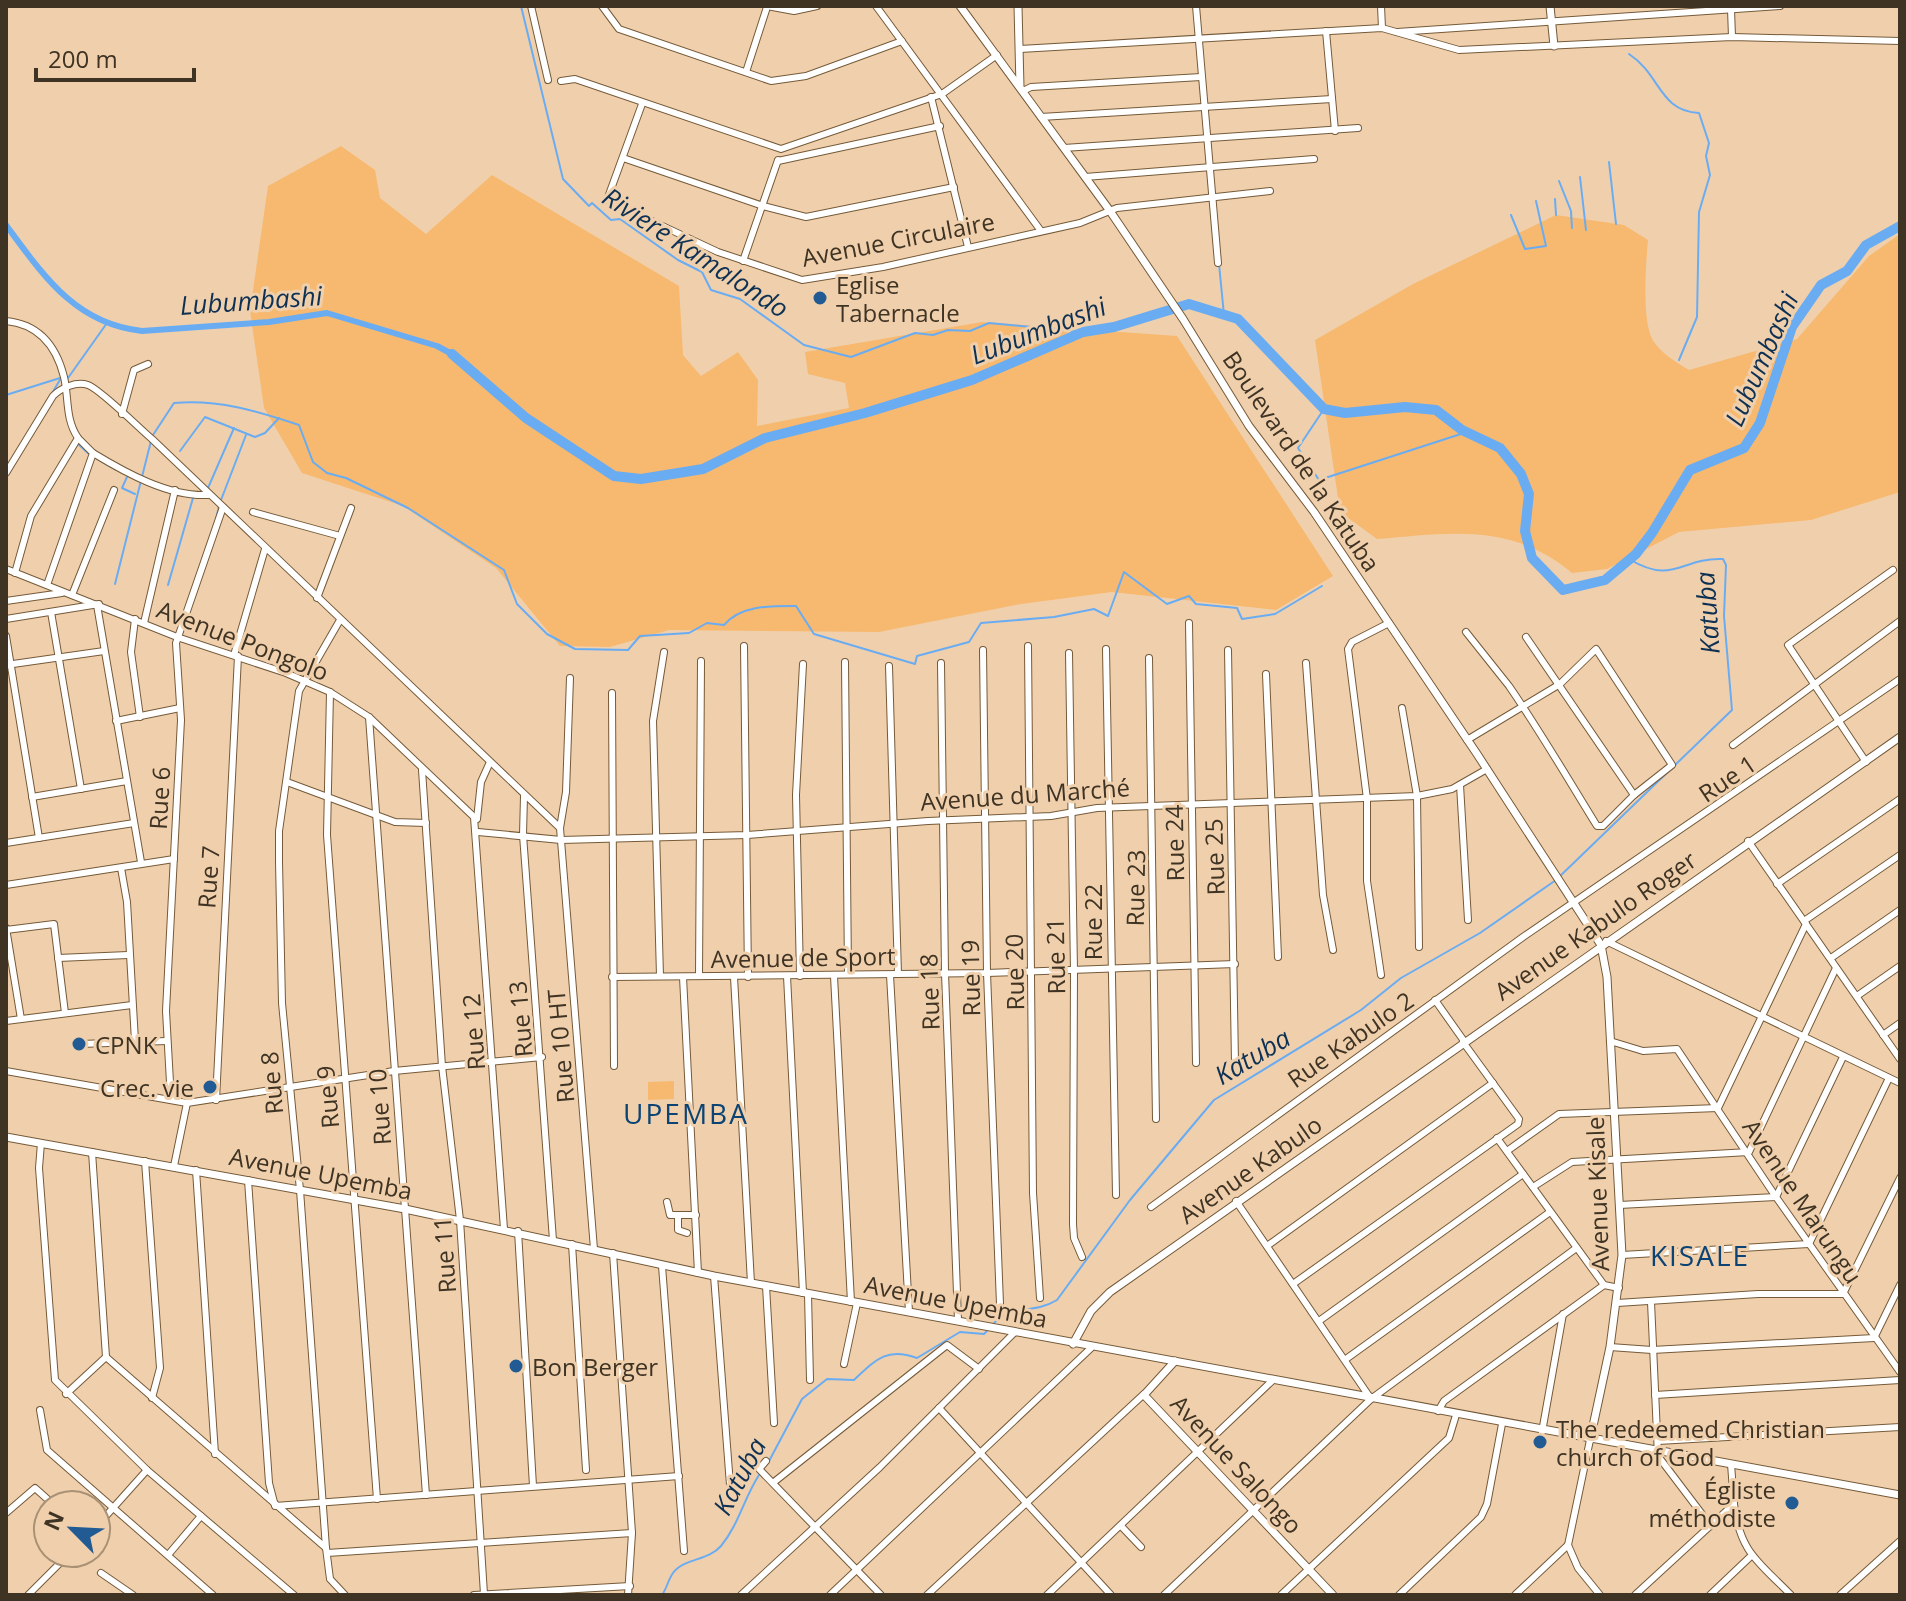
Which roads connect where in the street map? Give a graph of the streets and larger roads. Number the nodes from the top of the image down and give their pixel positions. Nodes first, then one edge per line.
1 (531, 6) edge
2 (602, 6) edge
3 (815, 6) edge
4 (876, 6) edge
5 (960, 6) edge
6 (1018, 6) edge
7 (1196, 6) edge
8 (1381, 6) edge
9 (1550, 6) edge
10 (1780, 6) edge
11 (771, 7) edge
12 (1731, 9) junction
13 (1551, 19) junction
14 (1382, 28) junction
15 (1326, 31) junction
16 (1396, 32) junction
17 (1198, 37) junction
18 (1732, 37) junction
19 (902, 41) junction
20 (1900, 41) edge
21 (1554, 46) junction
22 (1020, 49) junction
23 (997, 55) junction
24 (746, 72) junction
25 (1201, 77) junction
26 (548, 80) dead end
27 (561, 81) dead end
28 (1022, 89) junction
29 (942, 94) junction
30 (931, 97) junction
31 (1332, 99) junction
32 (642, 104) junction
33 (1203, 108) junction
34 (1041, 117) junction
35 (940, 126) junction
36 (1358, 128) dead end
37 (1335, 131) junction
38 (1206, 138) junction
39 (1064, 148) junction
40 (781, 149) junction
41 (623, 158) junction
42 (1314, 159) dead end
43 (778, 161) junction
44 (1209, 168) junction
45 (1085, 177) junction
46 (954, 187) junction
47 (1270, 191) dead end
48 (1212, 199) junction
49 (763, 206) junction
50 (1110, 211) junction
51 (1041, 231) junction
52 (968, 247) junction
53 (743, 261) junction
54 (1218, 263) dead end
55 (6, 321) edge
56 (148, 364) dead end
57 (65, 387) junction
58 (122, 414) junction
59 (78, 438) junction
60 (93, 453) junction
61 (6, 473) edge
62 (114, 490) dead end
63 (175, 490) junction
64 (209, 495) junction
65 (223, 507) junction
66 (351, 508) dead end
67 (253, 512) dead end
68 (340, 536) junction
69 (265, 549) junction
70 (6, 569) edge
71 (1893, 570) dead end
72 (15, 573) junction
73 (47, 585) junction
74 (69, 594) junction
75 (317, 598) junction
76 (6, 601) edge
77 (98, 605) junction
78 (51, 612) junction
79 (6, 619) edge
80 (135, 619) junction
81 (340, 620) junction
82 (1900, 621) edge
83 (144, 623) junction
84 (1189, 623) dead end
85 (1389, 623) junction
86 (1466, 632) dead end
87 (6, 636) edge
88 (177, 637) junction
89 (1526, 637) dead end
90 (744, 646) dead end
91 (1028, 646) dead end
92 (1106, 649) dead end
93 (983, 650) dead end
94 (1228, 650) dead end
95 (104, 651) junction
96 (664, 652) dead end
97 (1069, 653) dead end
98 (236, 655) junction
99 (59, 657) junction
100 (1149, 658) dead end
101 (701, 661) dead end
102 (845, 662) dead end
103 (941, 663) dead end
104 (1306, 663) dead end
105 (803, 664) dead end
106 (8, 665) edge
107 (889, 666) dead end
108 (1266, 674) dead end
109 (570, 678) dead end
110 (1900, 679) edge
111 (304, 680) junction
112 (1560, 684) junction
113 (1811, 684) junction
114 (330, 692) junction
115 (612, 693) dead end
116 (1522, 707) junction
117 (180, 708) junction
118 (1402, 708) dead end
119 (140, 717) junction
120 (369, 717) junction
121 (116, 721) junction
122 (1838, 722) junction
123 (1900, 737) edge
124 (1467, 740) junction
125 (1733, 745) dead end
126 (490, 762) junction
127 (1866, 762) junction
128 (1487, 769) junction
129 (422, 770) junction
130 (127, 781) junction
131 (287, 782) junction
132 (1460, 785) junction
133 (81, 789) junction
134 (1634, 795) junction
135 (524, 796) junction
136 (1417, 796) junction
137 (32, 797) junction
138 (326, 797) junction
139 (1367, 799) junction
140 (1900, 799) edge
141 (1318, 800) junction
142 (1271, 803) junction
143 (1230, 805) junction
144 (1154, 806) junction
145 (1191, 806) junction
146 (1111, 808) junction
147 (1069, 814) junction
148 (375, 815) junction
149 (1029, 818) junction
150 (987, 819) junction
151 (945, 821) junction
152 (134, 823) junction
153 (426, 823) junction
154 (477, 823) junction
155 (896, 823) junction
156 (845, 826) junction
157 (560, 828) junction
158 (796, 829) junction
159 (478, 832) junction
160 (523, 835) junction
161 (747, 835) junction
162 (700, 836) junction
163 (39, 838) junction
164 (656, 838) junction
165 (561, 840) junction
166 (611, 840) junction
167 (1748, 841) junction
168 (6, 843) edge
169 (1900, 855) edge
170 (174, 859) junction
171 (141, 862) junction
172 (121, 868) junction
173 (1777, 884) junction
174 (6, 885) edge
175 (1572, 903) junction
176 (1900, 910) edge
177 (1468, 920) dead end
178 (1805, 922) junction
179 (6, 929) edge
180 (1603, 943) junction
181 (1419, 947) dead end
182 (1333, 950) dead end
183 (128, 955) junction
184 (1278, 957) dead end
185 (58, 958) junction
186 (1831, 958) junction
187 (1235, 964) junction
188 (1194, 966) junction
189 (1900, 966) edge
190 (1836, 968) junction
191 (1152, 969) junction
192 (1110, 970) junction
193 (1074, 971) junction
194 (1032, 972) junction
195 (945, 973) junction
196 (987, 973) junction
197 (848, 974) junction
198 (894, 974) junction
199 (1381, 975) dead end
200 (660, 976) junction
201 (699, 976) junction
202 (787, 976) junction
203 (800, 976) junction
204 (834, 976) junction
205 (612, 977) junction
206 (683, 977) junction
207 (734, 977) junction
208 (748, 977) junction
209 (1857, 996) junction
210 (1435, 1000) junction
211 (132, 1005) junction
212 (65, 1013) junction
213 (1761, 1017) junction
214 (21, 1019) junction
215 (6, 1021) edge
216 (1900, 1023) edge
217 (1883, 1035) junction
218 (1803, 1038) junction
219 (135, 1041) junction
220 (167, 1041) junction
221 (1610, 1041) junction
222 (1464, 1042) junction
223 (80, 1044) dead end
224 (542, 1057) junction
225 (1843, 1057) junction
226 (1900, 1059) edge
227 (492, 1062) junction
228 (1196, 1063) dead end
229 (1235, 1063) dead end
230 (442, 1066) junction
231 (614, 1066) dead end
232 (6, 1071) edge
233 (394, 1071) junction
234 (343, 1078) junction
235 (1896, 1079) edge
236 (1493, 1083) junction
237 (289, 1088) junction
238 (171, 1100) junction
239 (216, 1100) junction
240 (187, 1103) junction
241 (1718, 1108) junction
242 (1615, 1110) junction
243 (1156, 1119) dead end
244 (6, 1137) edge
245 (1497, 1138) junction
246 (41, 1143) junction
247 (1507, 1151) junction
248 (92, 1152) junction
249 (1749, 1152) junction
250 (1617, 1159) junction
251 (145, 1161) junction
252 (174, 1166) junction
253 (196, 1170) junction
254 (1523, 1174) junction
255 (1900, 1178) edge
256 (248, 1180) junction
257 (1533, 1187) junction
258 (300, 1190) junction
259 (1116, 1195) dead end
260 (1776, 1197) junction
261 (353, 1200) junction
262 (1236, 1201) junction
263 (667, 1202) dead end
264 (1619, 1205) junction
265 (1151, 1207) dead end
266 (405, 1209) junction
267 (1550, 1212) junction
268 (696, 1215) junction
269 (678, 1216) junction
270 (460, 1220) junction
271 (504, 1229) junction
272 (518, 1231) junction
273 (553, 1240) junction
274 (683, 1242) dead end
275 (572, 1244) junction
276 (1809, 1244) junction
277 (1267, 1246) junction
278 (594, 1249) junction
279 (1575, 1249) junction
280 (613, 1253) junction
281 (1622, 1255) junction
282 (1082, 1257) dead end
283 (662, 1266) junction
284 (698, 1273) junction
285 (714, 1276) junction
286 (751, 1283) junction
287 (1293, 1284) junction
288 (1604, 1285) junction
289 (1900, 1285) edge
290 (766, 1286) junction
291 (1619, 1288) junction
292 (805, 1293) junction
293 (1843, 1294) junction
294 (1040, 1298) dead end
295 (854, 1302) junction
296 (1651, 1302) junction
297 (1617, 1303) junction
298 (1000, 1304) dead end
299 (909, 1312) junction
300 (1563, 1314) junction
301 (958, 1320) junction
302 (1319, 1321) junction
303 (1015, 1332) junction
304 (1874, 1338) junction
305 (1073, 1344) junction
306 (1610, 1347) junction
307 (1091, 1348) junction
308 (1652, 1350) junction
309 (106, 1357) junction
310 (1346, 1359) junction
311 (1175, 1361) junction
312 (844, 1364) dead end
313 (979, 1369) junction
314 (1900, 1372) edge
315 (810, 1380) dead end
316 (1273, 1380) junction
317 (1900, 1380) edge
318 (66, 1394) junction
319 (1144, 1394) junction
320 (1655, 1395) junction
321 (152, 1398) junction
322 (1371, 1399) junction
323 (939, 1408) junction
324 (40, 1410) dead end
325 (1438, 1411) junction
326 (1456, 1415) junction
327 (774, 1423) dead end
328 (1502, 1424) junction
329 (1900, 1427) edge
330 (1542, 1432) junction
331 (1590, 1440) junction
332 (1658, 1441) junction
333 (978, 1452) junction
334 (1658, 1452) junction
335 (1198, 1453) junction
336 (215, 1454) junction
337 (766, 1461) dead end
338 (1731, 1464) junction
339 (147, 1470) junction
340 (586, 1470) dead end
341 (679, 1476) junction
342 (627, 1481) junction
343 (774, 1482) junction
344 (730, 1485) dead end
345 (533, 1486) junction
346 (32, 1491) edge
347 (479, 1491) junction
348 (426, 1495) junction
349 (1900, 1495) edge
350 (377, 1499) junction
351 (1023, 1502) junction
352 (324, 1503) junction
353 (1734, 1504) junction
354 (275, 1506) junction
355 (115, 1508) junction
356 (1252, 1509) junction
357 (112, 1511) edge
358 (6, 1513) edge
359 (201, 1516) junction
360 (816, 1526) junction
361 (1121, 1526) junction
362 (1711, 1526) junction
363 (632, 1533) junction
364 (1900, 1541) edge
365 (482, 1543) junction
366 (1568, 1545) junction
367 (1141, 1547) dead end
368 (327, 1551) junction
369 (684, 1551) dead end
370 (168, 1555) junction
371 (1750, 1557) junction
372 (1081, 1562) junction
373 (54, 1569) edge
374 (1308, 1569) junction
375 (857, 1570) junction
376 (101, 1573) dead end
377 (630, 1586) junction
378 (1784, 1588) junction
379 (484, 1594) edge
380 (29, 1595) edge
381 (133, 1595) edge
382 (213, 1595) edge
383 (294, 1595) edge
384 (345, 1595) edge
385 (474, 1595) edge
386 (628, 1595) edge
387 (741, 1595) edge
388 (830, 1595) edge
389 (881, 1595) edge
390 (927, 1595) edge
391 (1047, 1595) edge
392 (1111, 1595) edge
393 (1164, 1595) edge
394 (1281, 1595) edge
395 (1333, 1595) edge
396 (1399, 1595) edge
397 (1515, 1595) edge
398 (1600, 1595) edge
399 (1635, 1595) edge
400 (1710, 1595) edge
401 (1776, 1595) edge
402 (1791, 1595) edge
403 (1840, 1595) edge

1 - 26 street
2 - 24 street
3 - 11 street
4 - 19 street
5 - 23 street, Boulevard de la Katuba
6 - 22 street
7 - 17 street
8 - 14 street
9 - 13 street
10 - 12 street
11 - 24 street
12 - 13 street
12 - 18 street
13 - 16 street
13 - 21 street
14 - 15 street
14 - 16 street
15 - 17 street
15 - 31 street
16 - 21 street
17 - 22 street
17 - 25 street
18 - 20 street
18 - 21 street
19 - 24 street
19 - 29 street
22 - 28 street
23 - 28 street, Boulevard de la Katuba
23 - 29 street
25 - 28 street
25 - 33 street
27 - 32 street
28 - 34 street, Boulevard de la Katuba
29 - 30 street
29 - 51 street
30 - 35 street
30 - 40 street
31 - 33 street
31 - 37 street
32 - 40 street
32 - 41 street
33 - 34 street
33 - 38 street
34 - 39 street, Boulevard de la Katuba
35 - 43 street
35 - 46 street
36 - 37 street
37 - 38 street
38 - 39 street
38 - 44 street
39 - 45 street, Boulevard de la Katuba
40 - 43 street
41 - 49 street
41 - 53 street, Avenue Circulaire
42 - 44 street
43 - 49 street
44 - 45 street
44 - 48 street
45 - 50 street, Boulevard de la Katuba
46 - 49 street
46 - 52 street
47 - 48 street, Avenue Circulaire
48 - 50 street, Avenue Circulaire
48 - 54 street
49 - 53 street
50 - 51 street, Avenue Circulaire
50 - 85 street, Boulevard de la Katuba
51 - 52 street, Avenue Circulaire
52 - 53 street, Avenue Circulaire
55 - 57 street
56 - 58 street
57 - 58 street
57 - 59 street
57 - 61 street
58 - 64 street
59 - 60 street
59 - 72 street
60 - 63 street
60 - 73 street
62 - 74 street
63 - 64 street
63 - 83 street
64 - 65 street
65 - 69 street
65 - 88 street, Rue 6
66 - 68 street
67 - 68 street
68 - 75 street
69 - 75 street
69 - 98 street, Rue 7
70 - 72 street, Avenue Pongolo
71 - 113 street
72 - 73 street, Avenue Pongolo
73 - 74 street, Avenue Pongolo
74 - 76 street
74 - 77 street, Avenue Pongolo
75 - 81 street
77 - 78 street
77 - 80 street, Avenue Pongolo
77 - 95 street
78 - 79 street
78 - 99 street
80 - 83 street, Avenue Pongolo
80 - 119 street
81 - 111 street, Rue 8
81 - 126 street
82 - 113 street
83 - 88 street, Avenue Pongolo
84 - 145 street, Rue 24
85 - 124 street, Boulevard de la Katuba
85 - 139 street
86 - 116 street
87 - 106 street
88 - 98 street, Avenue Pongolo
88 - 117 street, Rue 6
89 - 112 street
90 - 161 street
91 - 149 street, Rue 20
92 - 146 street, Rue 22
93 - 150 street, Rue 19
94 - 143 street, Rue 25
95 - 99 street
95 - 121 street
96 - 164 street
97 - 147 street, Rue 21
98 - 111 street, Avenue Pongolo
98 - 239 street, Rue 7
99 - 106 street
99 - 133 street
100 - 144 street, Rue 23
101 - 162 street
102 - 156 street
103 - 151 street, Rue 18
104 - 141 street
105 - 158 street
106 - 137 street
107 - 155 street
108 - 142 street
109 - 157 street, Rue 10 HT
110 - 122 street, Rue 1
111 - 114 street, Avenue Pongolo
111 - 131 street, Rue 8
112 - 116 street
112 - 134 street
112 - 134 street
113 - 122 street
113 - 125 street
114 - 120 street, Avenue Pongolo
114 - 138 street, Rue 9
115 - 166 street
116 - 124 street
116 - 134 street
117 - 119 street
117 - 170 street, Rue 6
118 - 136 street
119 - 121 street
120 - 129 street, Avenue Pongolo
120 - 148 street, Rue 10
121 - 130 street
122 - 127 street
122 - 175 street, Rue 1
123 - 127 street
124 - 128 street, Boulevard de la Katuba
126 - 135 street
126 - 154 street
127 - 167 street
128 - 132 street, Avenue du Marché
128 - 175 street, Boulevard de la Katuba
129 - 153 street, Rue 11
129 - 154 street, Avenue Pongolo
130 - 133 street
130 - 152 street
131 - 138 street
131 - 237 street, Rue 8
132 - 136 street, Avenue du Marché
132 - 177 street
133 - 137 street
135 - 157 street
135 - 160 street, Rue 13
136 - 139 street, Avenue du Marché
136 - 181 street
137 - 163 street
138 - 148 street
138 - 234 street, Rue 9
139 - 141 street, Avenue du Marché
139 - 199 street
140 - 173 street
141 - 142 street, Avenue du Marché
141 - 182 street
142 - 143 street, Avenue du Marché
142 - 184 street
143 - 145 street, Avenue du Marché
143 - 187 street, Rue 25
144 - 145 street, Avenue du Marché
144 - 146 street, Avenue du Marché
144 - 191 street, Rue 23
145 - 188 street, Rue 24
146 - 147 street, Avenue du Marché
146 - 192 street, Rue 22
147 - 149 street, Avenue du Marché
147 - 193 street, Rue 21
148 - 153 street
148 - 233 street, Rue 10
149 - 150 street, Avenue du Marché
149 - 194 street, Rue 20
150 - 151 street, Avenue du Marché
150 - 196 street, Rue 19
151 - 155 street, Avenue du Marché
151 - 195 street, Rue 18
152 - 163 street
152 - 171 street
153 - 230 street, Rue 11
154 - 159 street
155 - 156 street, Avenue du Marché
155 - 198 street
156 - 158 street, Avenue du Marché
156 - 197 street
157 - 165 street, Rue 10 HT
158 - 161 street, Avenue du Marché
158 - 203 street
159 - 160 street
159 - 227 street, Rue 12
160 - 165 street
160 - 224 street, Rue 13
161 - 162 street, Avenue du Marché
161 - 208 street
162 - 164 street, Avenue du Marché
162 - 201 street
163 - 168 street
164 - 166 street, Avenue du Marché
164 - 200 street
165 - 166 street, Avenue du Marché
165 - 278 street, Rue 10 HT
166 - 205 street
167 - 173 street
167 - 180 street, Avenue Kabulo Roger
169 - 178 street
170 - 171 street
170 - 220 street, Rue 6
171 - 172 street
172 - 174 street
172 - 183 street
173 - 178 street
175 - 180 street, Boulevard de la Katuba
175 - 210 street, Rue Kabulo 2
176 - 186 street
178 - 186 street
178 - 213 street
179 - 185 street
179 - 214 street
180 - 213 street
180 - 221 street, Avenue Kisale
180 - 222 street, Avenue Kabulo Roger
183 - 185 street
183 - 211 street
185 - 212 street
186 - 190 street
187 - 188 street, Avenue de Sport
187 - 229 street, Rue 25
188 - 191 street, Avenue de Sport
188 - 228 street, Rue 24
189 - 209 street
190 - 209 street
190 - 218 street
191 - 192 street, Avenue de Sport
191 - 243 street, Rue 23
192 - 193 street, Avenue de Sport
192 - 259 street, Rue 22
193 - 194 street, Avenue de Sport
193 - 282 street, Rue 21
194 - 196 street, Avenue de Sport
194 - 294 street, Rue 20
195 - 196 street, Avenue de Sport
195 - 198 street, Avenue de Sport
195 - 301 street, Rue 18
196 - 298 street, Rue 19
197 - 198 street, Avenue de Sport
197 - 204 street, Avenue de Sport
198 - 299 street
200 - 205 street, Avenue de Sport
200 - 206 street, Avenue de Sport
201 - 206 street, Avenue de Sport
201 - 207 street, Avenue de Sport
202 - 203 street, Avenue de Sport
202 - 208 street, Avenue de Sport
202 - 292 street
203 - 204 street, Avenue de Sport
204 - 295 street
205 - 231 street
206 - 268 street
207 - 208 street, Avenue de Sport
207 - 286 street
209 - 217 street
210 - 222 street
210 - 265 street, Rue Kabulo 2
211 - 212 street
211 - 219 street
212 - 214 street
213 - 218 street
213 - 241 street
214 - 215 street
216 - 217 street
217 - 226 street
218 - 225 street
218 - 249 street
219 - 220 street
219 - 223 street
220 - 238 street, Rue 6
221 - 241 street, Avenue Marungu
221 - 242 street, Avenue Kisale
222 - 236 street
222 - 262 street, Avenue Kabulo
224 - 227 street
224 - 273 street, Rue 13
225 - 235 street
225 - 260 street
227 - 230 street
227 - 271 street, Rue 12
230 - 233 street
230 - 270 street, Rue 11
232 - 238 street
233 - 234 street
233 - 266 street, Rue 10
234 - 237 street
234 - 261 street, Rue 9
235 - 276 street
236 - 245 street
236 - 277 street
237 - 239 street
237 - 258 street, Rue 8
238 - 240 street
239 - 240 street
240 - 252 street
241 - 242 street
241 - 249 street, Avenue Marungu
242 - 247 street
242 - 250 street, Avenue Kisale
244 - 246 street, Avenue Upemba
245 - 247 street
245 - 287 street
246 - 248 street, Avenue Upemba
246 - 318 street
247 - 254 street
248 - 251 street, Avenue Upemba
248 - 309 street
249 - 250 street
249 - 260 street, Avenue Marungu
250 - 257 street
250 - 264 street, Avenue Kisale
251 - 252 street, Avenue Upemba
251 - 321 street
252 - 253 street, Avenue Upemba
253 - 256 street, Avenue Upemba
253 - 336 street
254 - 257 street
254 - 302 street
255 - 293 street
256 - 258 street, Avenue Upemba
256 - 354 street
257 - 267 street
258 - 261 street, Avenue Upemba
258 - 352 street, Rue 8
260 - 264 street
260 - 276 street, Avenue Marungu
261 - 266 street, Avenue Upemba
261 - 350 street, Rue 9
262 - 277 street
262 - 305 street, Avenue Kabulo
263 - 269 street
264 - 281 street, Avenue Kisale
266 - 270 street, Avenue Upemba
266 - 348 street, Rue 10
267 - 279 street
267 - 310 street
268 - 269 street
268 - 284 street
269 - 274 street
270 - 271 street, Avenue Upemba
270 - 347 street, Rue 11
271 - 272 street, Avenue Upemba
272 - 273 street, Avenue Upemba
272 - 345 street
273 - 275 street, Avenue Upemba
275 - 278 street, Avenue Upemba
275 - 340 street
276 - 281 street
276 - 293 street, Avenue Marungu
277 - 287 street
278 - 280 street, Avenue Upemba
279 - 288 street
279 - 322 street
280 - 283 street, Avenue Upemba
280 - 342 street
281 - 291 street, Avenue Kisale
283 - 284 street, Avenue Upemba
283 - 341 street
284 - 285 street, Avenue Upemba
285 - 286 street, Avenue Upemba
285 - 344 street
286 - 290 street, Avenue Upemba
287 - 302 street
288 - 291 street
288 - 300 street
289 - 304 street
290 - 292 street, Avenue Upemba
290 - 327 street
291 - 297 street, Avenue Kisale
292 - 295 street, Avenue Upemba
292 - 315 street
293 - 296 street
293 - 304 street, Avenue Marungu
295 - 299 street, Avenue Upemba
295 - 312 street
296 - 297 street
296 - 308 street
297 - 306 street, Avenue Kisale
299 - 301 street, Avenue Upemba
300 - 325 street
300 - 330 street
301 - 303 street, Avenue Upemba
302 - 310 street
303 - 305 street, Avenue Upemba
303 - 313 street
304 - 308 street
304 - 314 street, Avenue Marungu
305 - 307 street, Avenue Upemba
306 - 308 street
306 - 331 street, Avenue Kisale
307 - 311 street, Avenue Upemba
307 - 333 street
308 - 320 street
309 - 318 street
309 - 321 street
310 - 322 street
311 - 316 street, Avenue Upemba
311 - 319 street, Avenue Salongo
313 - 323 street
313 - 343 street
316 - 322 street, Avenue Upemba
316 - 335 street
317 - 320 street
318 - 339 street
319 - 335 street, Avenue Salongo
319 - 351 street
320 - 332 street
321 - 336 street
322 - 325 street, Avenue Upemba
322 - 356 street
323 - 333 street
323 - 360 street
324 - 355 street
325 - 326 street, Avenue Upemba
326 - 328 street, Avenue Upemba
326 - 374 street
328 - 330 street, Avenue Upemba
328 - 396 street
329 - 332 street
330 - 331 street, Avenue Upemba
331 - 334 street, Avenue Upemba
331 - 366 street
332 - 334 street
333 - 351 street
333 - 375 street
334 - 338 street, Avenue Upemba
334 - 362 street
335 - 356 street, Avenue Salongo
335 - 361 street
336 - 354 street
337 - 343 street
338 - 349 street, Avenue Upemba
338 - 353 street
339 - 355 street
339 - 359 street
341 - 342 street
341 - 369 street
342 - 345 street
342 - 363 street
343 - 360 street
345 - 347 street
346 - 358 street
347 - 348 street
347 - 365 street, Rue 11
348 - 350 street
350 - 352 street
351 - 372 street
351 - 390 street
352 - 354 street
352 - 368 street, Rue 8
353 - 362 street
353 - 371 street
354 - 368 street
355 - 357 street
355 - 370 street
356 - 374 street, Avenue Salongo
356 - 393 street
359 - 370 street
359 - 383 street
360 - 375 street
360 - 387 street
361 - 367 street
361 - 372 street
362 - 399 street
363 - 365 street
363 - 377 street
364 - 403 street
365 - 368 street
365 - 379 street, Rue 11
366 - 397 street
366 - 398 street
368 - 384 street, Rue 8
370 - 382 street
371 - 378 street
371 - 400 street
372 - 391 street
372 - 392 street
373 - 380 street
374 - 394 street
374 - 395 street, Avenue Salongo
375 - 388 street
375 - 389 street
376 - 381 street
377 - 379 street
377 - 386 street
378 - 401 street
378 - 402 street
379 - 385 street

